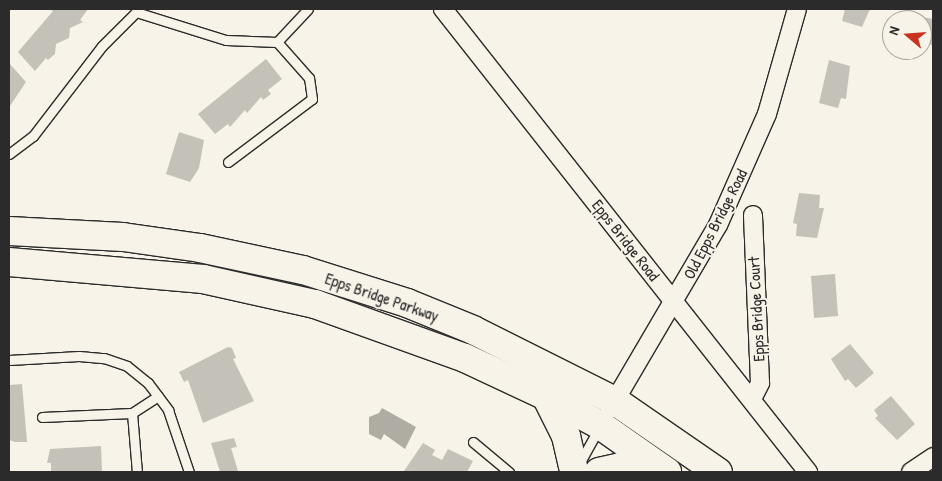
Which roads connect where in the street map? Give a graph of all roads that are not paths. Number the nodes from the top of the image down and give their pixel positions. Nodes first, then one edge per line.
1 (308, 9) edge
2 (443, 9) edge
3 (797, 9) edge
4 (135, 10) edge
5 (277, 42) junction
6 (9, 154) edge
7 (228, 162) dead end
8 (753, 216) dead end
9 (9, 231) edge
10 (9, 262) edge
11 (675, 301) junction
12 (9, 360) edge
13 (158, 396) junction
14 (546, 396) junction
15 (752, 399) junction
16 (615, 402) junction
17 (132, 413) junction
18 (42, 416) dead end
19 (600, 425) junction
20 (473, 442) dead end
21 (933, 457) edge
22 (137, 472) edge
23 (189, 472) edge
24 (509, 472) edge
25 (574, 472) edge
26 (599, 472) edge
27 (660, 472) edge
28 (667, 472) edge
29 (718, 472) edge
30 (808, 472) edge
31 (911, 472) edge

1 - 5 lane
2 - 11 street, Epps Bridge Road
3 - 11 street, Old Epps Bridge Road
4 - 5 lane
4 - 6 lane
5 - 7 lane
8 - 15 street, Epps Bridge Court
9 - 16 main road, Epps Bridge Parkway
10 - 14 main road, Epps Bridge Parkway
11 - 15 street, Epps Bridge Road
11 - 16 street, Old Epps Bridge Road
12 - 13 lane
13 - 17 lane
13 - 23 lane
14 - 19 main road, Epps Bridge Parkway
14 - 25 main road
15 - 30 street, Epps Bridge Road
16 - 19 street, Old Epps Bridge Road
16 - 29 main road, Epps Bridge Parkway
17 - 18 lane
17 - 22 lane
19 - 25 lane
19 - 28 main road, Epps Bridge Parkway
20 - 24 lane
21 - 31 street
26 - 27 main road

